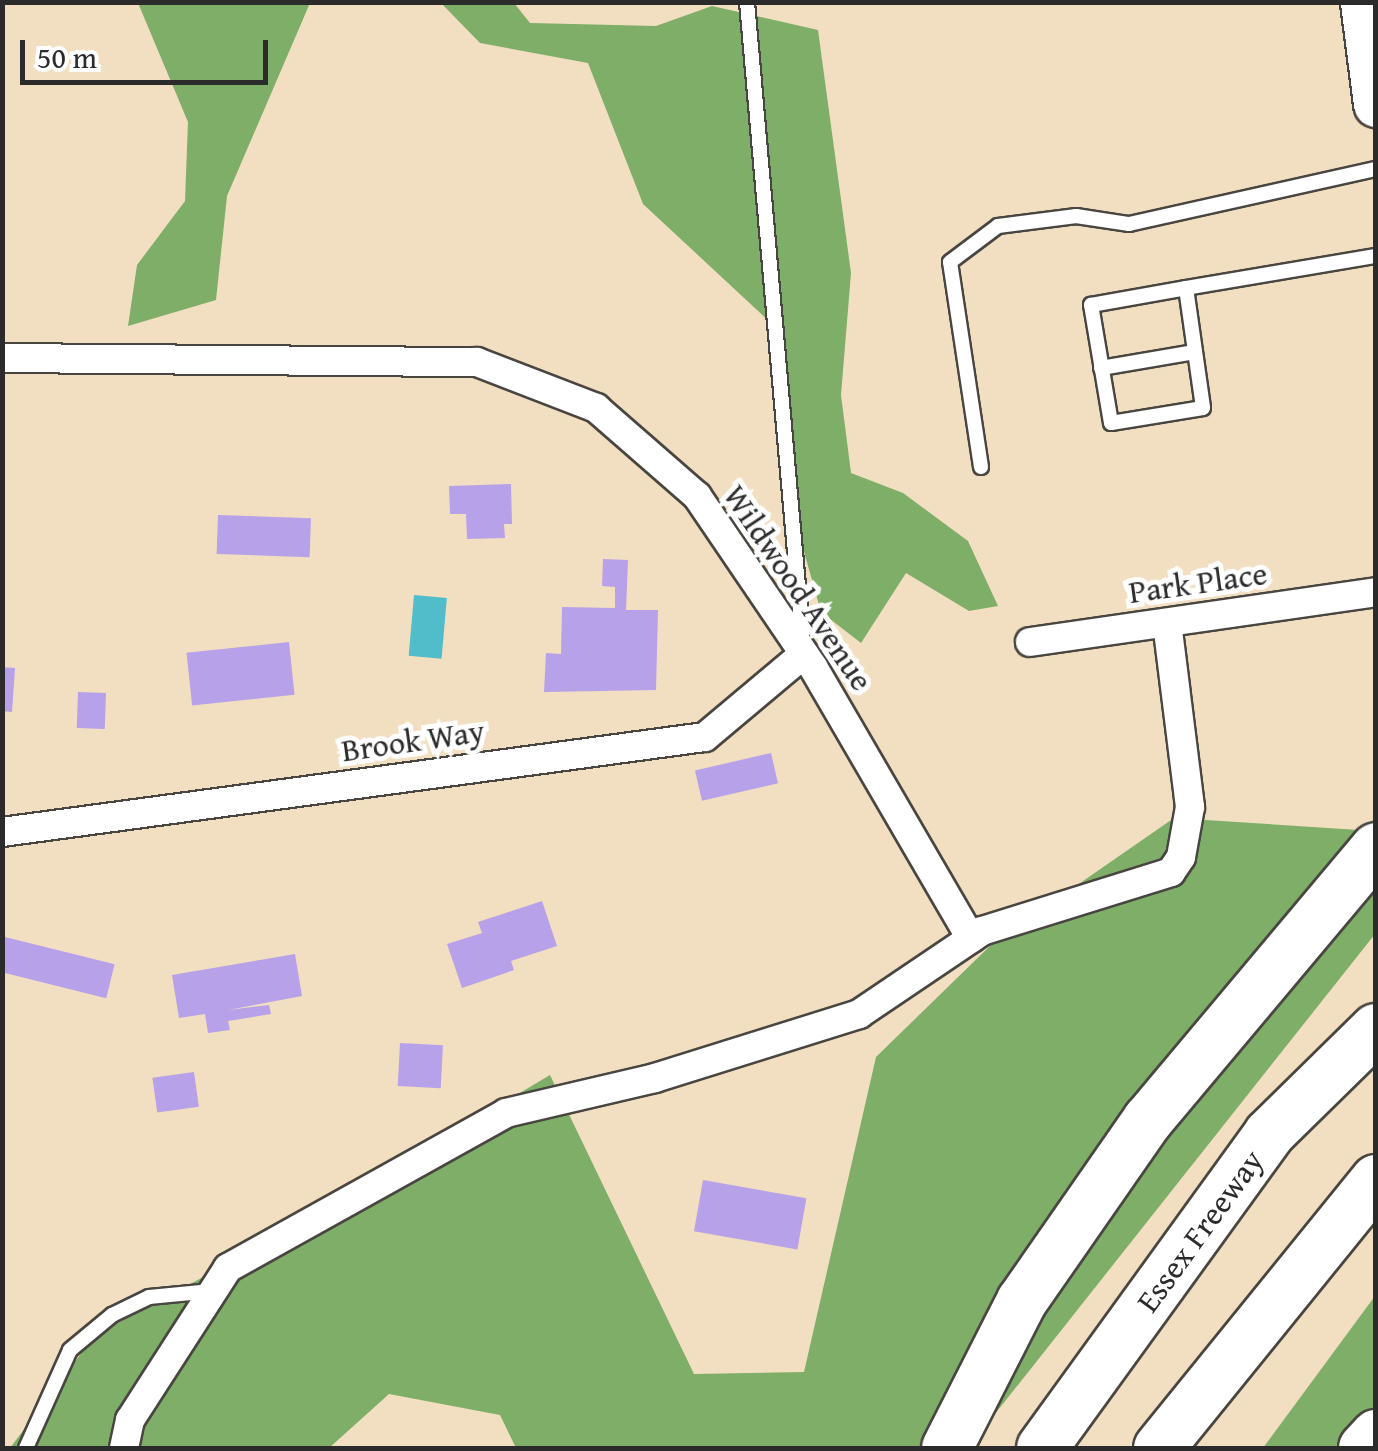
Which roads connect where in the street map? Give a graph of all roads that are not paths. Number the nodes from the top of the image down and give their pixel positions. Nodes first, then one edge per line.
1 (747, 2) edge
2 (1363, 2) edge
3 (1374, 76) edge
4 (1376, 169) edge
5 (1376, 256) edge
6 (1186, 288) junction
7 (1195, 352) junction
8 (2, 358) edge
9 (1102, 368) junction
10 (982, 468) dead end
11 (1376, 592) edge
12 (1167, 622) junction
13 (1030, 642) dead end
14 (804, 654) junction
15 (2, 832) edge
16 (1376, 848) edge
17 (971, 938) junction
18 (1376, 1029) edge
19 (1376, 1180) edge
20 (213, 1291) junction
21 (1376, 1435) edge
22 (26, 1448) edge
23 (124, 1448) edge
24 (947, 1448) edge
25 (1042, 1448) edge
26 (1159, 1448) edge
27 (1364, 1448) edge

1 - 14 lane
2 - 3 main road
4 - 10 lane
5 - 6 lane
6 - 7 lane
6 - 9 lane
7 - 9 lane
7 - 9 lane
8 - 14 street, Wildwood Avenue
11 - 12 street, Park Place
12 - 13 street, Park Place
12 - 17 street
14 - 15 street, Brook Way
14 - 17 street, Wildwood Avenue
16 - 24 highway
17 - 20 street
18 - 25 highway, Essex Freeway
19 - 26 highway
20 - 22 lane
20 - 23 street
21 - 27 highway

